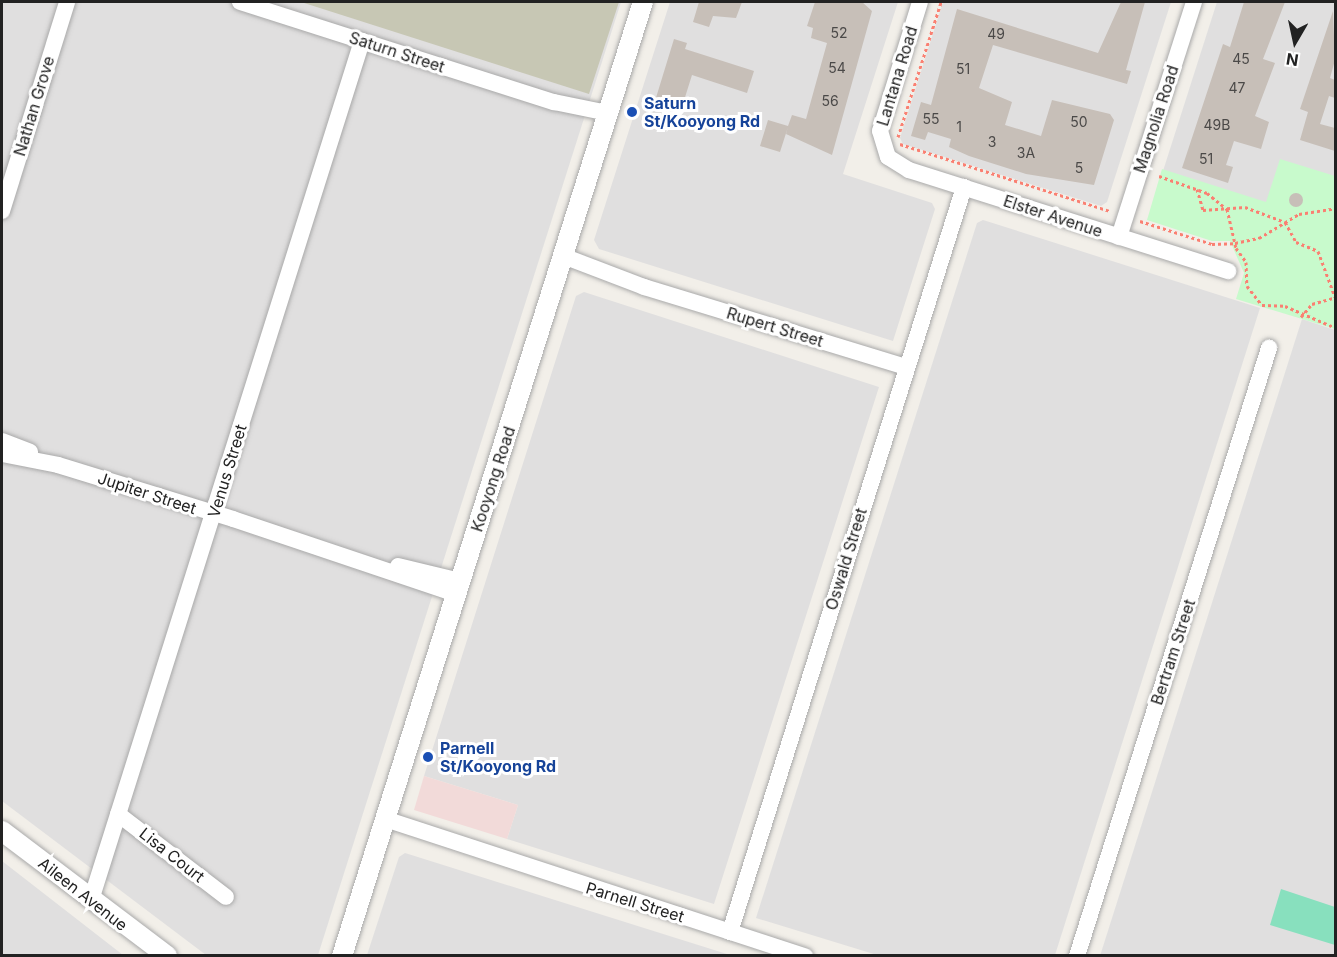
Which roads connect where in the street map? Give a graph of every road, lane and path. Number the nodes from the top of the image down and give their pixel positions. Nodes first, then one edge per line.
1 (67, 2) edge
2 (240, 2) edge
3 (643, 2) edge
4 (920, 2) edge
5 (941, 2) edge
6 (1194, 2) edge
7 (362, 41) junction
8 (607, 118) junction
9 (884, 151) joint
10 (1159, 176) dead end
11 (964, 187) junction
12 (1197, 189) junction
13 (1335, 208) edge
14 (1227, 209) junction
15 (2, 211) edge
16 (1115, 212) dead end
17 (1135, 219) dead end
18 (1285, 222) junction
19 (1119, 237) junction
20 (1235, 243) junction
21 (561, 262) junction
22 (1228, 271) dead end
23 (1335, 297) edge
24 (1301, 317) junction
25 (1335, 328) edge
26 (1269, 348) dead end
27 (906, 367) junction
28 (2, 441) edge
29 (2, 454) edge
30 (58, 465) junction
31 (213, 514) junction
32 (458, 588) junction
33 (118, 814) junction
34 (383, 825) junction
35 (2, 831) edge
36 (226, 897) dead end
37 (91, 900) junction
38 (730, 932) junction
39 (167, 956) edge
40 (342, 956) edge
41 (805, 956) edge
42 (1077, 956) edge

1 - 15 street, Nathan Grove
2 - 7 street, Saturn Street
3 - 8 street, Kooyong Road
4 - 9 street, Lantana Road
5 - 16 path
6 - 19 street, Magnolia Road
7 - 8 street, Saturn Street
7 - 31 street, Venus Street
8 - 21 street, Kooyong Road
9 - 11 street, Elster Avenue
10 - 12 path
11 - 19 street, Elster Avenue
11 - 27 street, Oswald Street
12 - 14 path
12 - 14 path
13 - 18 path
14 - 18 path
14 - 20 path
17 - 20 path
18 - 20 path
18 - 23 path
19 - 22 street, Elster Avenue
20 - 24 path
21 - 27 street, Rupert Street
21 - 32 street, Kooyong Road
23 - 24 path
24 - 25 path
26 - 42 street, Bertram Street
27 - 38 street, Oswald Street
28 - 30 street, Jupiter Street
29 - 30 street, Jupiter Street
30 - 31 street, Jupiter Street
31 - 32 street, Jupiter Street
31 - 33 street, Venus Street
32 - 34 street, Kooyong Road
33 - 36 street, Lisa Court
33 - 37 street, Venus Street
34 - 38 street, Parnell Street
34 - 40 street, Kooyong Road
35 - 37 street, Aileen Avenue
37 - 39 street, Aileen Avenue
38 - 41 street, Parnell Street

